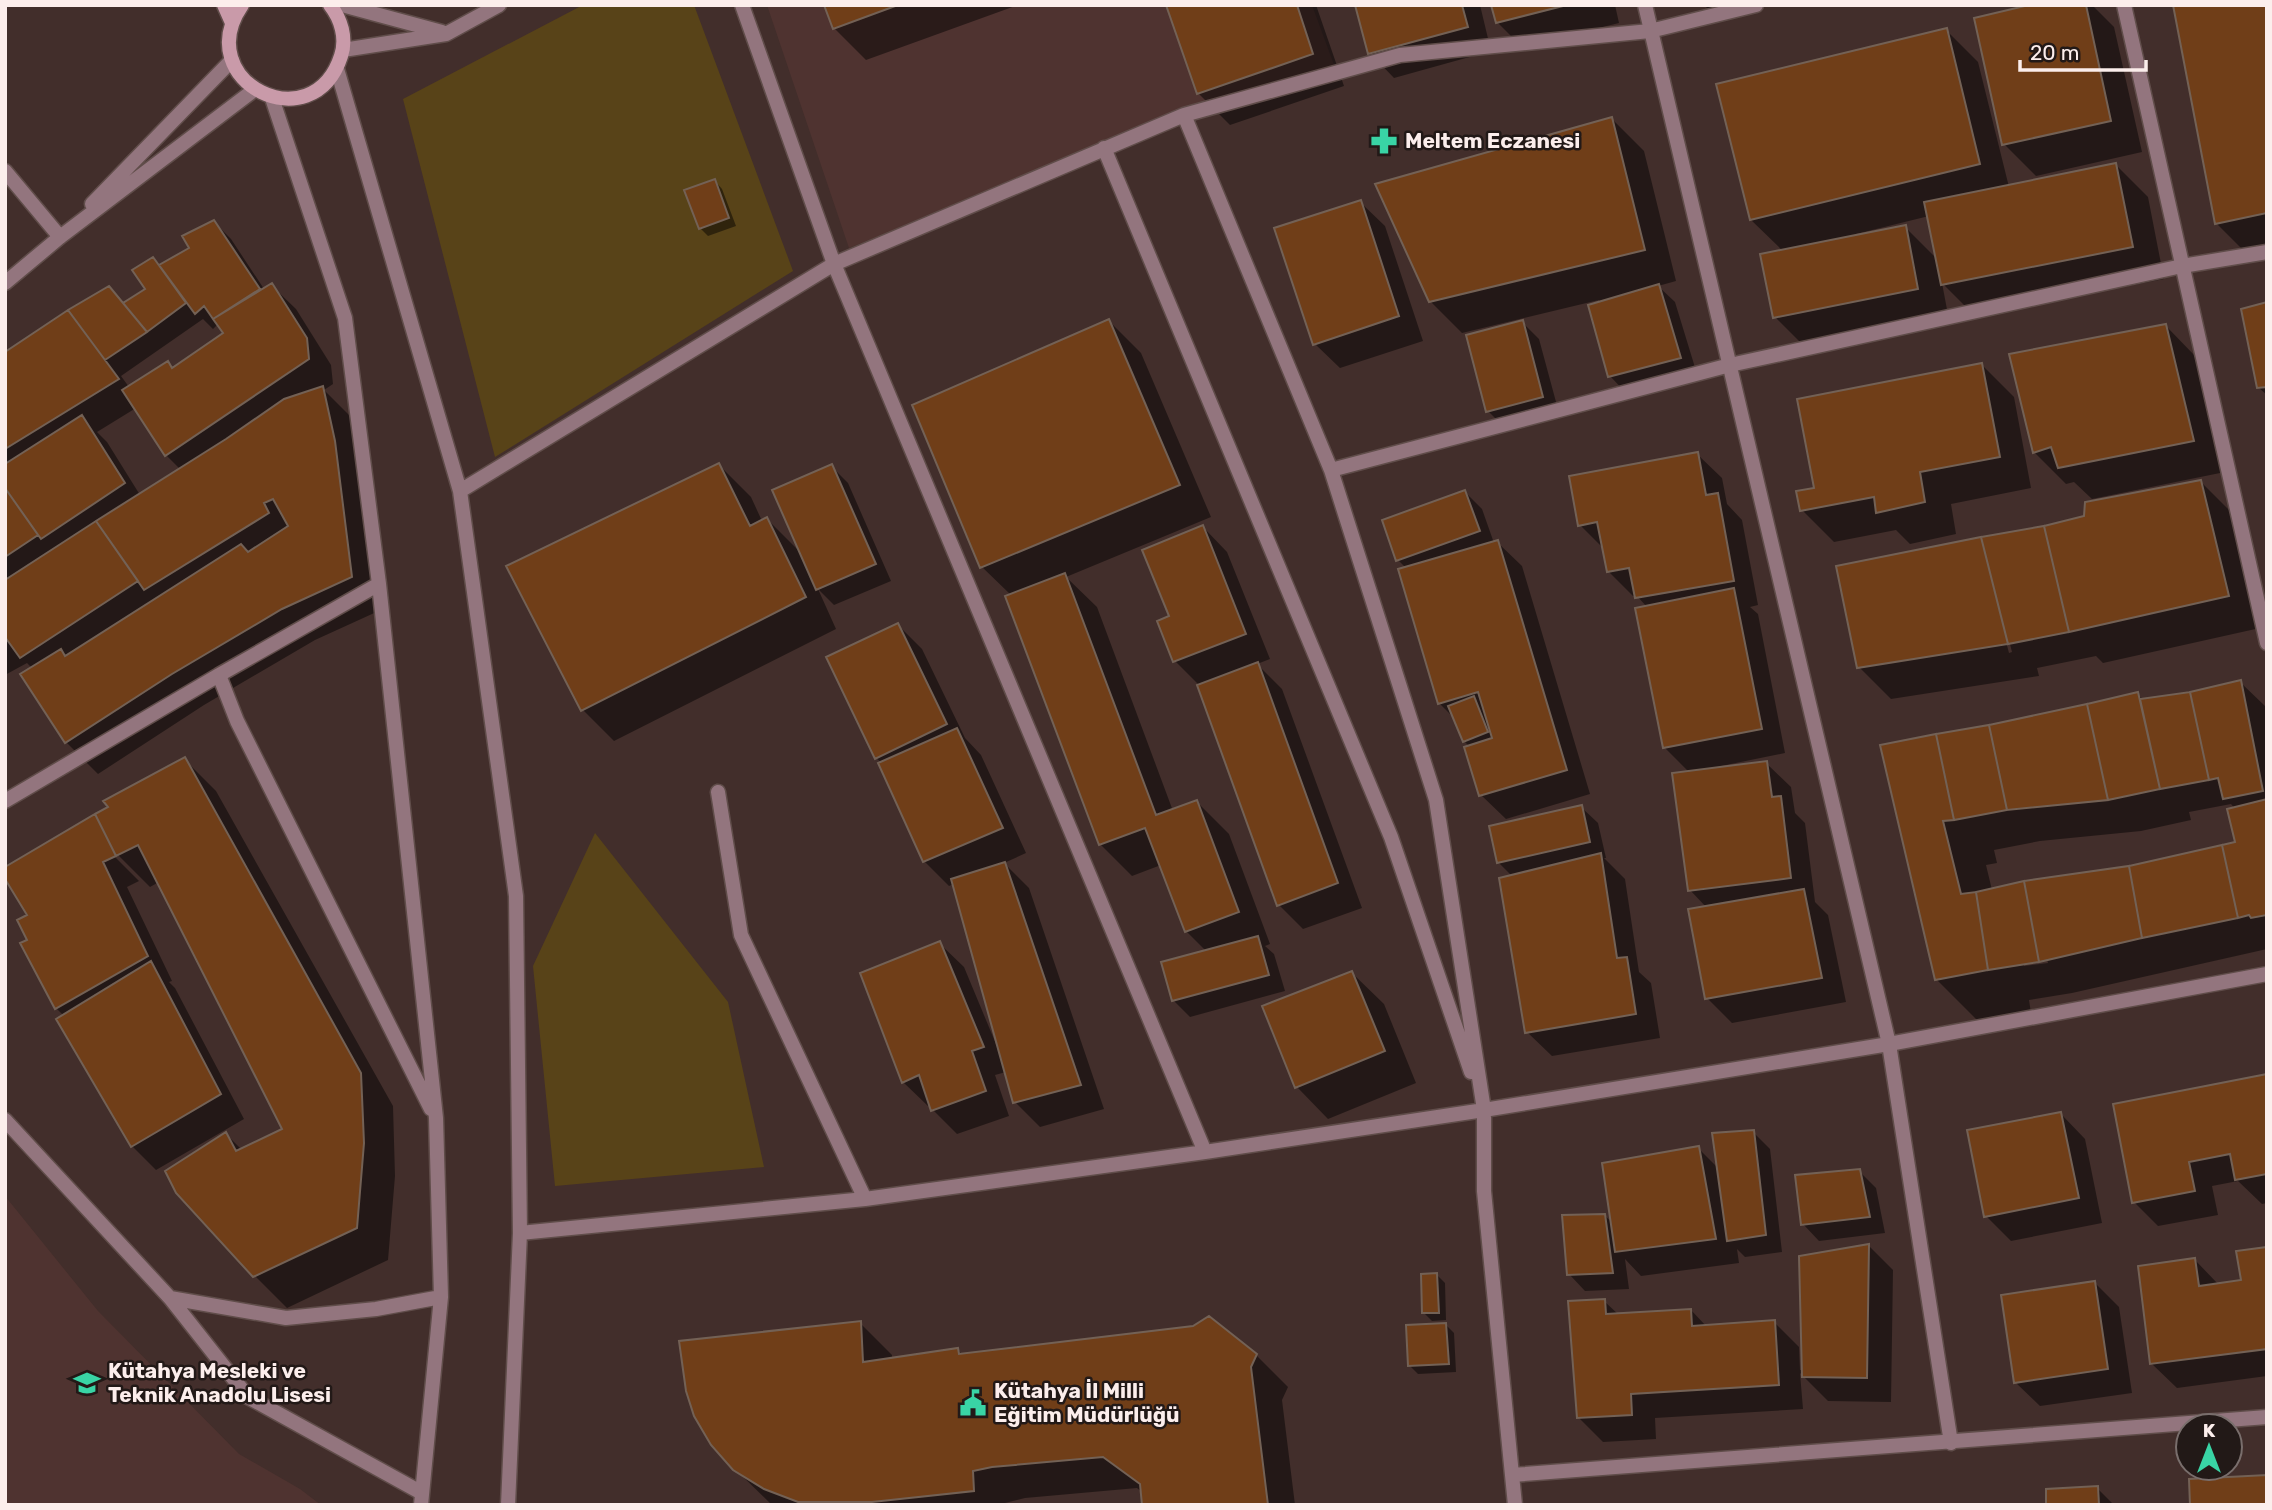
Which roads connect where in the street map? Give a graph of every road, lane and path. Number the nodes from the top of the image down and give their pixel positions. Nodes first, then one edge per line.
1 (223, 5) edge
2 (242, 5) edge
3 (330, 5) edge
4 (342, 5) edge
5 (499, 5) edge
6 (742, 5) edge
7 (1644, 5) edge
8 (1756, 5) edge
9 (2124, 5) edge
10 (232, 23) junction
11 (1650, 31) junction
12 (446, 34) junction
13 (343, 50) junction
14 (232, 60) junction
15 (337, 68) junction
16 (254, 90) junction
17 (272, 98) junction
18 (1184, 114) junction
19 (1104, 148) junction
20 (5, 171) edge
21 (60, 237) junction
22 (2267, 251) edge
23 (834, 264) junction
24 (2182, 267) junction
25 (5, 270) edge
26 (5, 283) edge
27 (1730, 365) junction
28 (1331, 470) junction
29 (460, 491) junction
30 (379, 584) junction
31 (2267, 643) edge
32 (219, 675) junction
33 (718, 792) dead end
34 (5, 801) edge
35 (2267, 974) edge
36 (1889, 1044) junction
37 (1484, 1110) junction
38 (436, 1118) junction
39 (5, 1120) edge
40 (1205, 1152) junction
41 (865, 1199) junction
42 (520, 1233) junction
43 (441, 1297) junction
44 (170, 1298) junction
45 (2267, 1417) edge
46 (1951, 1443) junction
47 (1513, 1475) junction
48 (422, 1499) edge
49 (508, 1505) edge
50 (1515, 1505) edge

1 - 10 street
2 - 10 street
3 - 13 street
4 - 12 street
5 - 12 street
6 - 23 street
7 - 11 street
8 - 11 street
9 - 24 street
10 - 14 street
11 - 18 street
11 - 27 street
12 - 13 street
13 - 15 street
14 - 16 street
14 - 21 street
15 - 17 street
15 - 29 street
16 - 17 street
16 - 21 street
17 - 30 street
18 - 19 street
18 - 28 street
19 - 23 street
19 - 37 street
20 - 21 street
21 - 25 street
21 - 26 street
22 - 24 street
23 - 29 street
23 - 40 street
24 - 27 street
24 - 31 street
27 - 28 street
27 - 36 street
28 - 37 street
29 - 42 street
30 - 32 street
30 - 38 street
32 - 34 street
32 - 38 street
33 - 41 street
35 - 36 street
36 - 37 street
36 - 46 street
37 - 40 street
37 - 47 street
38 - 43 street
39 - 44 street
40 - 41 street
41 - 42 street
42 - 49 street
43 - 44 street
43 - 48 street
44 - 48 street
45 - 46 street
46 - 47 street
47 - 50 street

